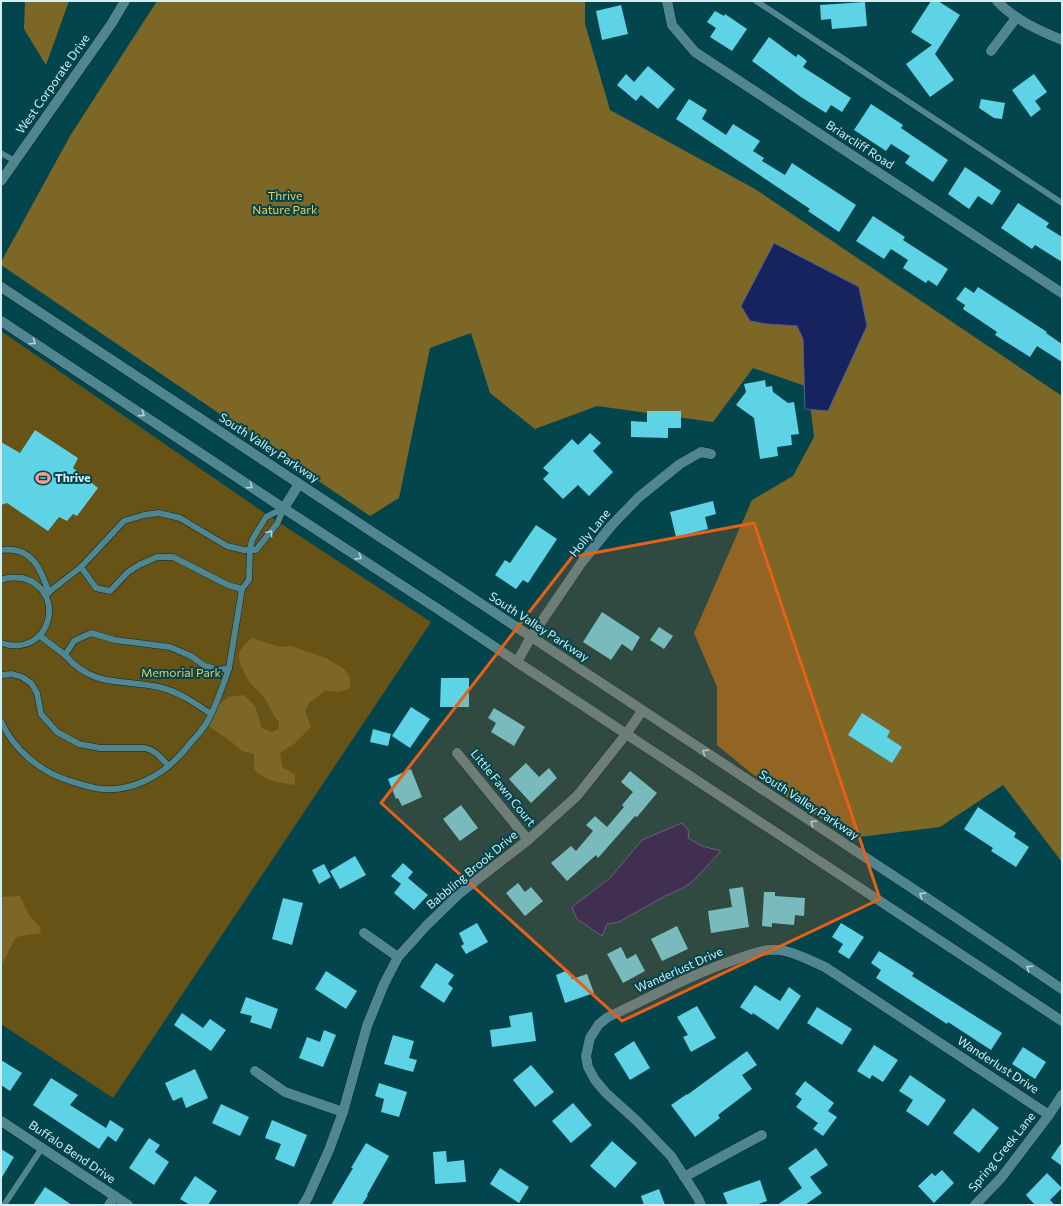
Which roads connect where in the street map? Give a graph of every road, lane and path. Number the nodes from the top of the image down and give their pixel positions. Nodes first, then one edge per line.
1 (126, 1) edge
2 (667, 1) edge
3 (756, 1) edge
4 (997, 1) edge
5 (1016, 18) junction
6 (1062, 40) edge
7 (991, 51) dead end
8 (1, 153) edge
9 (14, 162) junction
10 (1, 181) edge
11 (1062, 203) edge
12 (1, 287) edge
13 (1062, 293) edge
14 (1, 321) edge
15 (711, 454) dead end
16 (299, 484) junction
17 (284, 508) junction
18 (250, 549) junction
19 (1, 550) edge
20 (81, 567) junction
21 (1, 580) edge
22 (242, 589) junction
23 (47, 594) junction
24 (40, 636) junction
25 (531, 637) junction
26 (2, 645) edge
27 (65, 655) junction
28 (517, 662) junction
29 (229, 668) junction
30 (1, 675) edge
31 (642, 711) junction
32 (211, 714) junction
33 (1, 721) edge
34 (627, 733) junction
35 (457, 753) dead end
36 (169, 766) junction
37 (528, 840) junction
38 (364, 932) dead end
39 (398, 957) junction
40 (1062, 989) edge
41 (1062, 1021) edge
42 (255, 1071) dead end
43 (1062, 1095) edge
44 (343, 1112) junction
45 (1049, 1115) junction
46 (1, 1121) edge
47 (762, 1135) dead end
48 (42, 1148) junction
49 (684, 1177) junction
50 (115, 1196) junction
51 (4, 1205) edge
52 (109, 1205) edge
53 (128, 1205) edge
54 (303, 1205) edge
55 (701, 1205) edge
56 (975, 1205) edge

1 - 9 street, West Corporate Drive
2 - 13 street, Briarcliff Road
3 - 11 lane
4 - 5 street
5 - 6 street
5 - 7 street
8 - 9 lane
9 - 10 street, West Corporate Drive
12 - 16 street, South Valley Parkway
14 -> 17 street
15 - 25 street, Holly Lane
16 - 17 street
16 - 25 street, South Valley Parkway
17 - 18 lane
18 -> 17 lane
17 -> 28 street
18 - 20 lane
18 - 22 lane
19 - 23 lane
20 - 22 lane
20 - 23 lane
21 - 23 lane
22 - 29 lane
23 - 24 lane
24 - 26 lane
24 - 27 lane
25 - 28 street, Holly Lane
25 - 31 street, South Valley Parkway
27 - 29 lane
27 - 32 lane
28 - 34 street
29 - 32 lane
30 - 36 lane
31 - 34 street, Babbling Brook Drive
40 -> 31 street, South Valley Parkway
32 - 36 lane
33 - 36 lane
34 - 37 street, Babbling Brook Drive
34 - 41 street
35 - 37 street, Little Fawn Court
37 - 39 street, Babbling Brook Drive
38 - 39 street
39 - 44 street, Babbling Brook Drive
42 - 44 street
43 - 45 street, Spring Creek Lane
44 - 54 street, Babbling Brook Drive
45 - 49 street, Wanderlust Drive
45 - 56 street, Spring Creek Lane
46 - 48 street, Buffalo Bend Drive
47 - 49 street
48 - 50 street, Buffalo Bend Drive
48 - 51 lane
49 - 55 street, Wanderlust Drive
50 - 52 street
50 - 53 street, Buffalo Bend Drive

